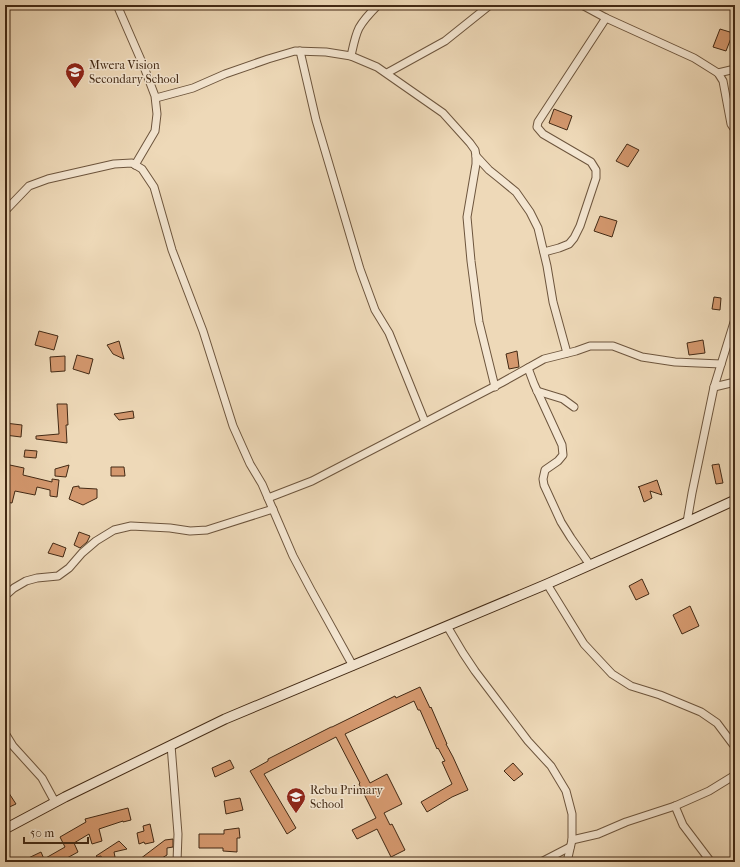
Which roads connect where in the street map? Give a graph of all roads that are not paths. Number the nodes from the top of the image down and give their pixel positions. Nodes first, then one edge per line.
1 (117, 5) edge
2 (378, 5) edge
3 (490, 5) edge
4 (582, 5) edge
5 (606, 18) junction
6 (300, 51) junction
7 (351, 56) junction
8 (735, 69) edge
9 (387, 73) junction
10 (718, 73) junction
11 (156, 98) junction
12 (735, 130) edge
13 (476, 156) junction
14 (135, 165) junction
15 (5, 211) edge
16 (544, 252) junction
17 (735, 319) edge
18 (567, 353) junction
19 (721, 364) junction
20 (528, 368) junction
21 (735, 382) edge
22 (495, 386) junction
23 (714, 387) junction
24 (537, 391) junction
25 (574, 407) dead end
26 (425, 422) junction
27 (268, 498) junction
28 (735, 500) edge
29 (273, 509) junction
30 (687, 522) junction
31 (590, 565) junction
32 (548, 584) junction
33 (5, 596) edge
34 (447, 626) junction
35 (353, 666) junction
36 (5, 734) edge
37 (171, 745) junction
38 (735, 747) edge
39 (735, 776) edge
40 (54, 802) junction
41 (675, 806) junction
42 (5, 829) edge
43 (571, 844) junction
44 (177, 862) edge
45 (541, 862) edge
46 (567, 862) edge
47 (711, 862) edge

1 - 11 street
2 - 7 street
3 - 9 street
4 - 5 street
5 - 10 street
5 - 16 street
6 - 7 street
6 - 11 street
6 - 26 street
7 - 9 street
8 - 10 street
9 - 13 street
10 - 12 street
11 - 14 street
13 - 16 street
13 - 22 street
14 - 15 street
14 - 27 street
16 - 18 street
17 - 19 street
18 - 19 street
18 - 20 street
19 - 23 street
20 - 22 street
20 - 24 street
21 - 23 street
22 - 26 street
23 - 30 street
24 - 25 street
24 - 31 street
26 - 27 street
27 - 29 street
28 - 30 main road
29 - 33 street
29 - 35 street
30 - 31 main road
31 - 32 main road
32 - 34 main road
32 - 38 street
34 - 35 main road
34 - 43 street
35 - 37 main road
36 - 40 street
37 - 40 main road
37 - 44 street
39 - 41 street
40 - 42 main road
41 - 43 street
41 - 47 street
43 - 45 street
43 - 46 street

